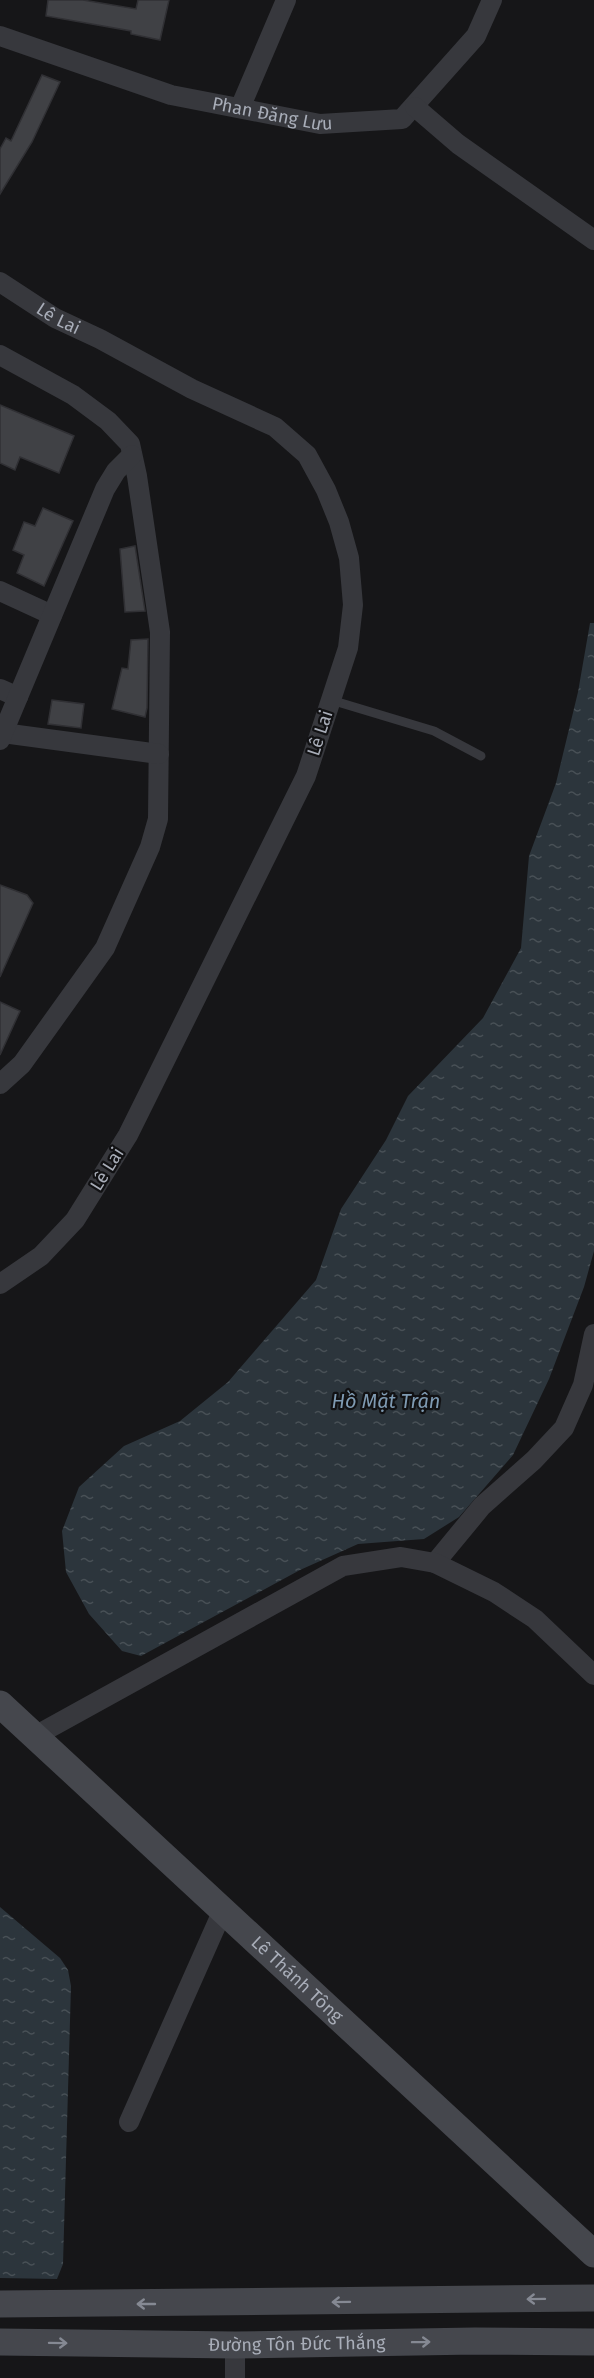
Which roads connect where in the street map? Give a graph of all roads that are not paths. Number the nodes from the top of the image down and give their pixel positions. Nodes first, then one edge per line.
1 (286, 0) edge
2 (492, 0) edge
3 (0, 36) edge
4 (415, 107) junction
5 (240, 108) junction
6 (594, 240) edge
7 (0, 282) edge
8 (0, 355) edge
9 (132, 455) junction
10 (0, 591) edge
11 (52, 615) junction
12 (0, 688) edge
13 (18, 697) junction
14 (331, 700) junction
15 (2, 736) edge
16 (159, 754) junction
17 (481, 756) dead end
18 (0, 1084) edge
19 (0, 1284) edge
20 (594, 1334) edge
21 (435, 1563) junction
22 (594, 1676) edge
23 (0, 1704) edge
24 (35, 1736) junction
25 (223, 1910) junction
26 (129, 2122) dead end
27 (594, 2254) edge
28 (594, 2298) edge
29 (378, 2302) junction
30 (0, 2304) edge
31 (233, 2304) junction
32 (0, 2342) edge
33 (377, 2342) junction
34 (594, 2342) edge
35 (235, 2345) junction
36 (235, 2378) edge

1 - 5 street
2 - 4 street, Phan Đăng Lưu
3 - 5 street, Phan Đăng Lưu
4 - 5 street, Phan Đăng Lưu
4 - 6 street
7 - 14 street, Lê Lai
8 - 9 street
9 - 11 street
9 - 16 street
10 - 11 street
11 - 13 street
12 - 13 street
13 - 15 street
14 - 17 lane
14 - 19 street, Lê Lai
15 - 16 street
16 - 18 street
20 - 21 street
21 - 22 street
21 - 24 street
23 - 24 main road, Lê Thánh Tông
24 - 25 main road, Lê Thánh Tông
25 - 26 street
25 - 27 main road, Lê Thánh Tông
28 -> 29 main road
29 -> 31 main road
29 - 33 main road
31 -> 30 main road
31 - 35 main road
32 -> 35 main road, Đường Tôn Đức Thắng
33 -> 34 main road, Đường Tôn Đức Thắng
33 - 35 main road, Đường Tôn Đức Thắng
35 - 36 street

